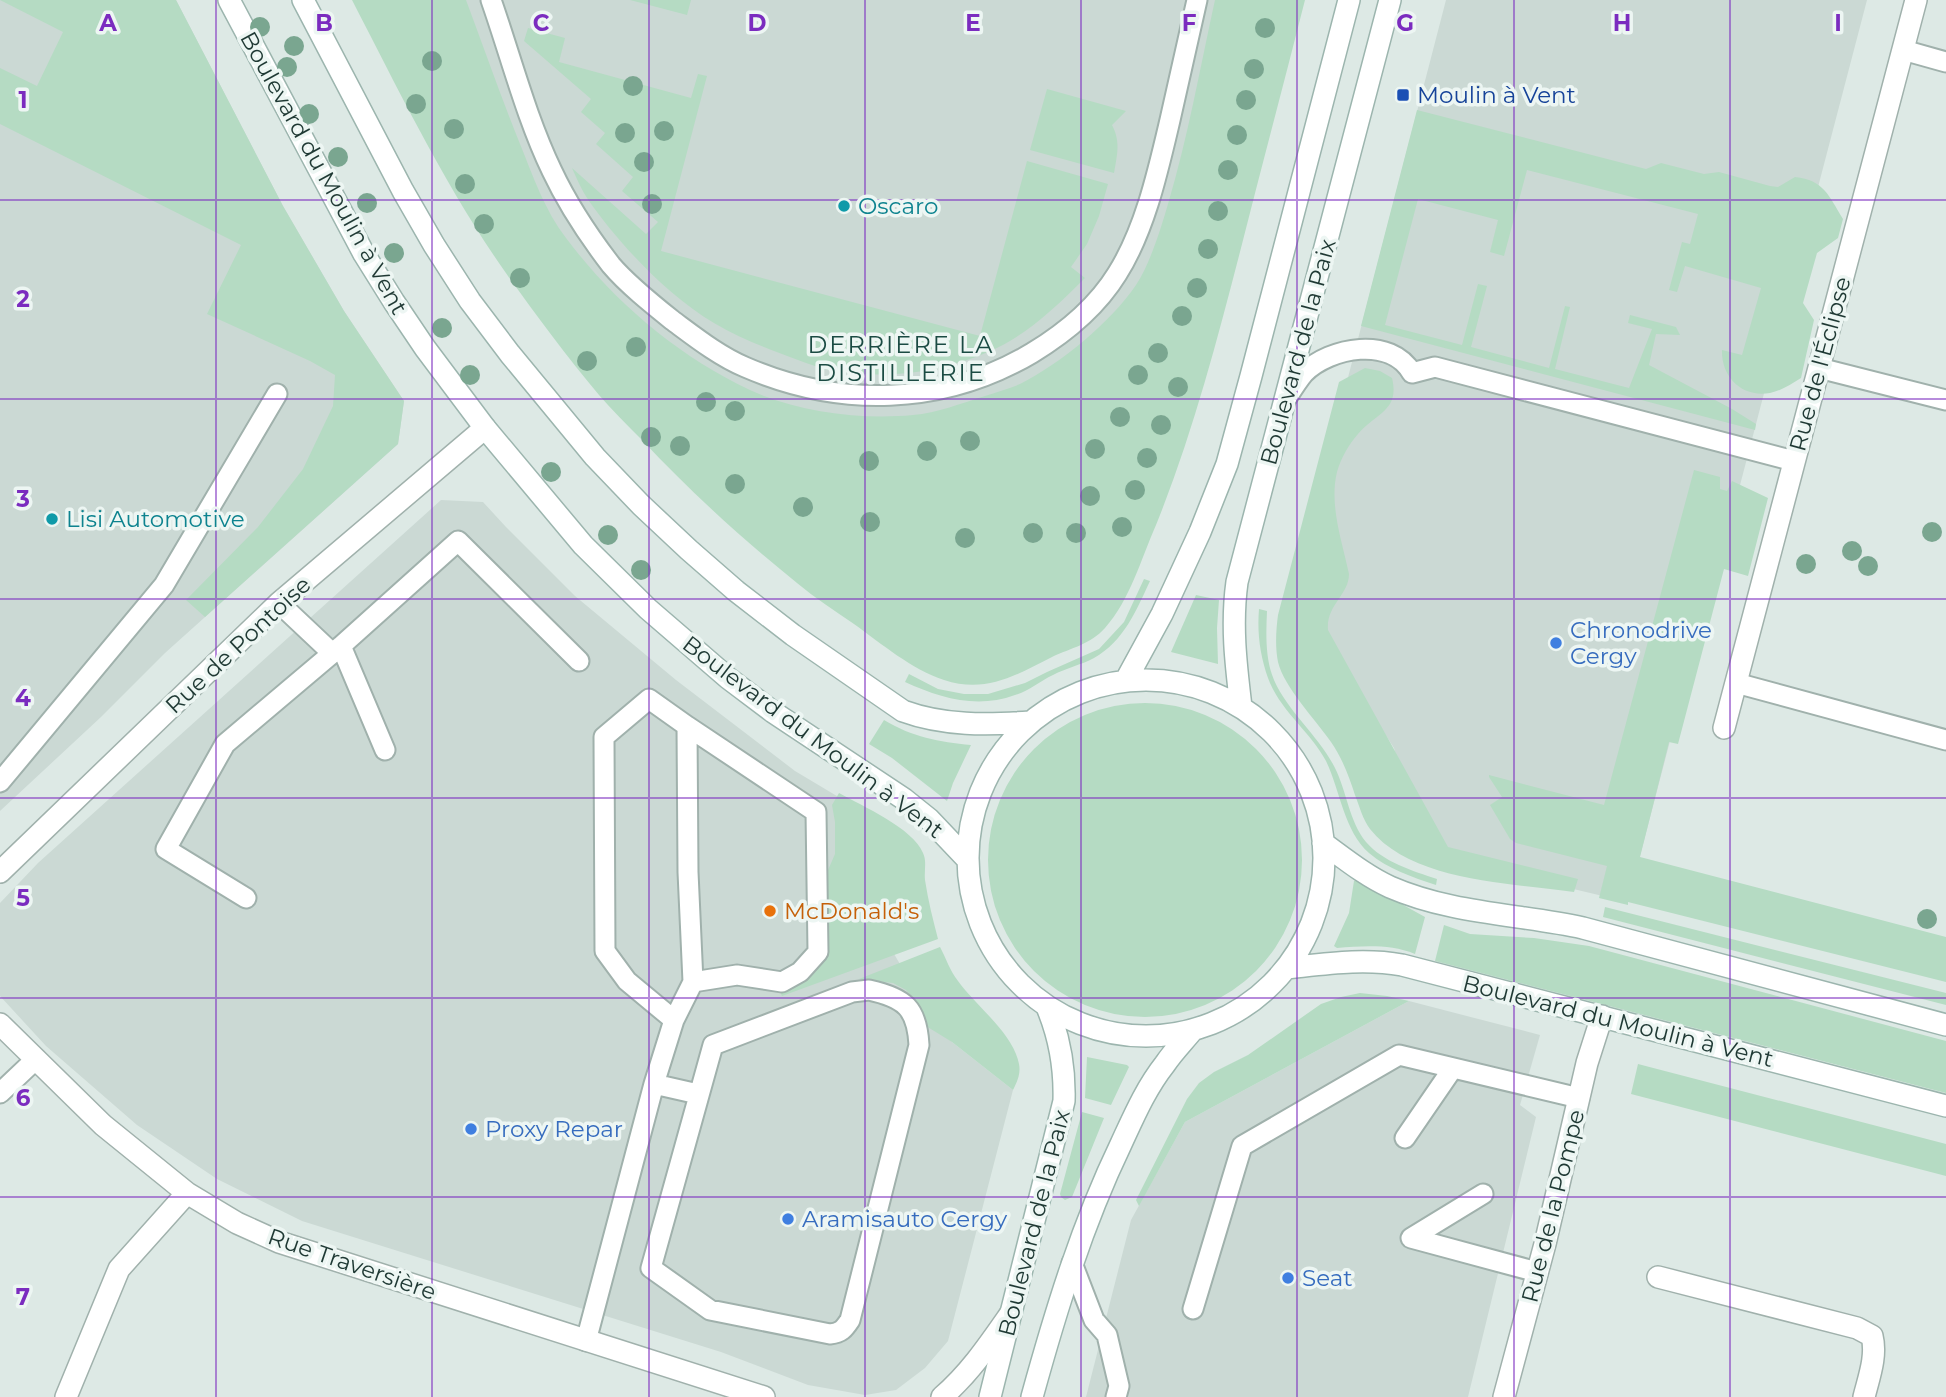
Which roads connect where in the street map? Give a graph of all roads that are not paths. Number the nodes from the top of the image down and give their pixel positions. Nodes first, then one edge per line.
1 (229, 0) edge
2 (303, 0) edge
3 (491, 0) edge
4 (1196, 0) edge
5 (1349, 0) edge
6 (1390, 0) edge
7 (1916, 0) edge
8 (1903, 50) junction
9 (1946, 62) edge
10 (1819, 368) junction
11 (277, 394) dead end
12 (1286, 399) junction
13 (1946, 400) edge
14 (485, 428) junction
15 (1794, 461) junction
16 (279, 603) junction
17 (336, 649) junction
18 (579, 661) dead end
19 (1126, 680) junction
20 (1736, 683) junction
21 (1241, 707) junction
22 (1030, 722) junction
23 (687, 726) junction
24 (1724, 728) dead end
25 (1946, 740) edge
26 (386, 750) dead end
27 (0, 782) edge
28 (1323, 843) junction
29 (967, 859) junction
30 (0, 872) edge
31 (246, 898) dead end
32 (1286, 968) junction
33 (693, 982) junction
34 (1047, 1007) junction
35 (1602, 1016) junction
36 (674, 1020) junction
37 (0, 1024) edge
38 (1946, 1025) edge
39 (1192, 1031) junction
40 (36, 1059) junction
41 (1453, 1068) junction
42 (654, 1083) junction
43 (0, 1093) edge
44 (698, 1094) junction
45 (1579, 1098) junction
46 (1946, 1106) edge
47 (1405, 1138) dead end
48 (187, 1194) junction
49 (1483, 1194) dead end
50 (1072, 1264) junction
51 (1537, 1272) junction
52 (1658, 1277) dead end
53 (1193, 1309) dead end
54 (1012, 1311) junction
55 (586, 1341) junction
56 (66, 1397) edge
57 (764, 1397) edge
58 (942, 1397) edge
59 (990, 1397) edge
60 (1032, 1397) edge
61 (1116, 1397) edge
62 (1504, 1397) edge
63 (1864, 1397) edge

1 - 14 main road, Boulevard du Moulin à Vent
2 - 22 main road
3 - 4 lane
5 - 19 main road, Boulevard de la Paix
6 - 12 main road, Boulevard de la Paix
7 - 8 main road, Rue de l'Éclipse
8 - 9 lane
8 - 10 main road, Rue de l'Éclipse
10 - 13 lane
10 - 15 main road, Rue de l'Éclipse
11 - 27 lane
12 - 15 lane
12 - 21 main road, Boulevard de la Paix
14 - 16 main road, Rue de Pontoise
14 - 29 main road, Boulevard du Moulin à Vent
15 - 20 main road, Rue de l'Éclipse
16 - 17 lane
16 - 30 main road, Rue de Pontoise
17 - 18 lane
17 - 26 lane
17 - 31 lane
19 - 21 main road
19 - 22 main road
20 - 24 main road, Rue de l'Éclipse
20 - 25 lane
21 - 28 main road
22 - 29 main road
23 - 33 lane
23 - 33 lane
23 - 36 lane
28 - 32 main road
28 - 38 main road
29 - 34 main road
32 - 35 main road, Boulevard du Moulin à Vent
32 - 39 main road
33 - 36 lane
34 - 39 main road
34 - 54 main road, Boulevard de la Paix
35 - 45 main road, Rue de la Pompe
35 - 46 main road, Boulevard du Moulin à Vent
36 - 42 lane
37 - 40 main road, Rue Traversière
39 - 50 main road, Boulevard de la Paix
40 - 43 lane
40 - 48 main road, Rue Traversière
41 - 45 lane
41 - 47 lane
41 - 53 lane
42 - 44 lane
42 - 55 lane
44 - 44 lane
45 - 51 main road, Rue de la Pompe
48 - 55 main road, Rue Traversière
48 - 56 main road
49 - 51 lane
50 - 60 main road, Boulevard de la Paix
50 - 61 lane
51 - 62 main road, Rue de la Pompe
52 - 63 main road
54 - 58 main road
54 - 59 main road, Boulevard de la Paix
55 - 57 main road, Rue Traversière

